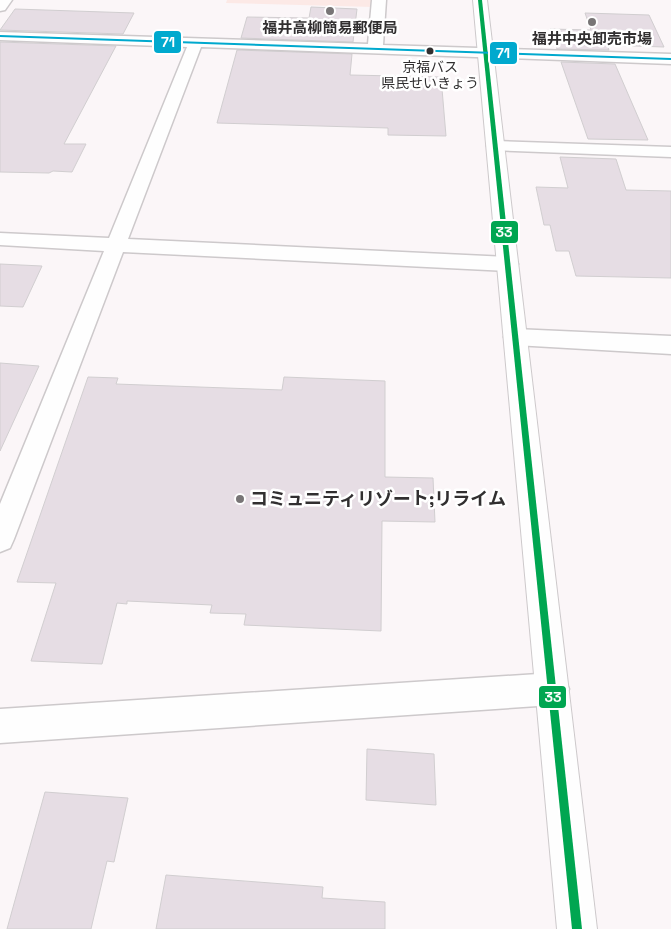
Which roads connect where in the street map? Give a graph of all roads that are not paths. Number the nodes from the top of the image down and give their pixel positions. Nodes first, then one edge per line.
1 (5, 0) edge
2 (379, 0) edge
3 (480, 0) edge
4 (0, 6) edge
5 (0, 36) edge
6 (196, 42) junction
7 (375, 48) junction
8 (487, 52) junction
9 (671, 59) edge
10 (496, 146) junction
11 (671, 152) edge
12 (0, 240) edge
13 (116, 245) junction
14 (508, 264) junction
15 (515, 337) junction
16 (671, 344) edge
17 (0, 538) edge
18 (553, 689) junction
19 (0, 726) edge
20 (577, 929) edge

1 - 4 street
2 - 7 street
3 - 8 street
5 - 6 street
6 - 7 street
6 - 13 street
7 - 8 street
8 - 9 street
8 - 10 street
10 - 11 street
10 - 14 street
12 - 13 street
13 - 14 street
13 - 17 street
14 - 15 street
15 - 16 street
15 - 18 street
18 - 19 street
18 - 20 street

